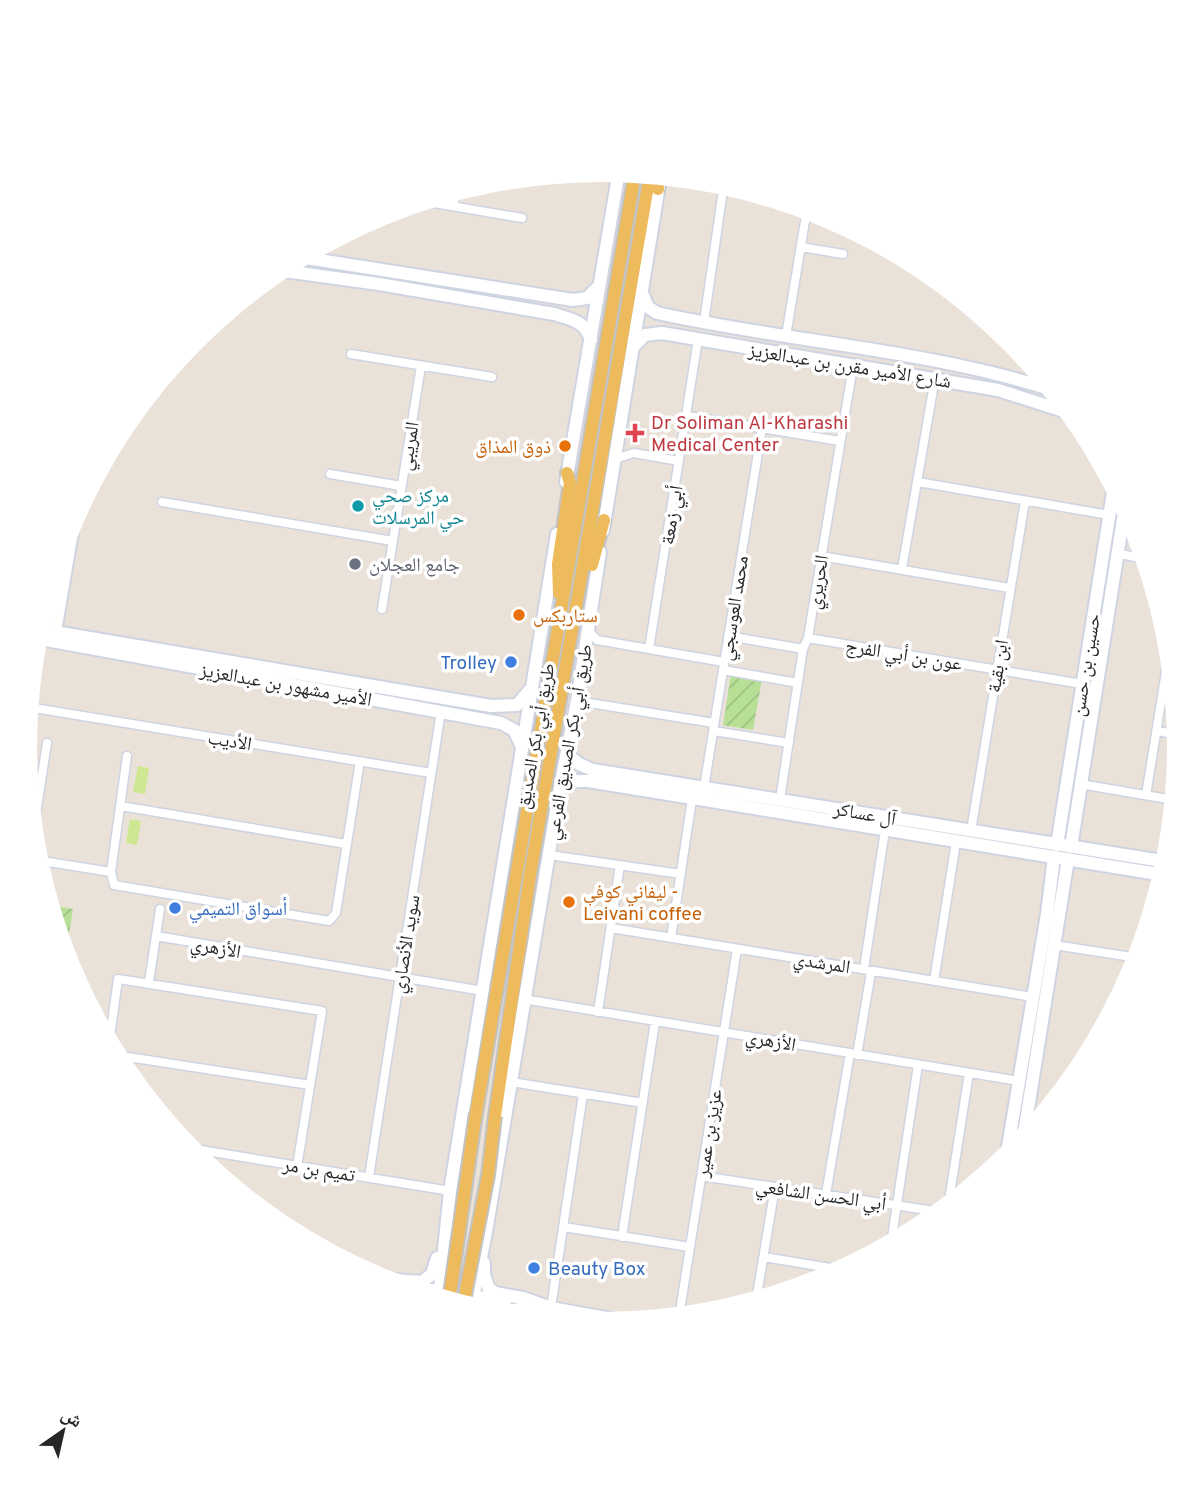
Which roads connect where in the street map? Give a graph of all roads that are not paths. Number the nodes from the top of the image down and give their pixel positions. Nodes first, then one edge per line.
1 (617, 182) edge
2 (633, 183) edge
3 (648, 184) edge
4 (659, 185) edge
5 (658, 189) joint
6 (722, 195) edge
7 (454, 202) edge
8 (444, 205) edge
9 (453, 206) junction
10 (522, 218) dead end
11 (805, 220) edge
12 (801, 247) junction
13 (843, 254) dead end
14 (315, 259) edge
15 (381, 269) junction
16 (295, 272) edge
17 (379, 284) junction
18 (599, 286) junction
19 (641, 292) junction
20 (559, 298) junction
21 (554, 314) junction
22 (687, 318) junction
23 (704, 322) junction
24 (786, 336) junction
25 (684, 337) junction
26 (698, 339) junction
27 (591, 340) junction
28 (632, 350) junction
29 (351, 354) dead end
30 (421, 366) junction
31 (853, 366) junction
32 (492, 377) dead end
33 (935, 379) junction
34 (1035, 384) edge
35 (1053, 408) edge
36 (687, 416) junction
37 (762, 428) junction
38 (840, 441) junction
39 (614, 459) junction
40 (680, 461) junction
41 (567, 472) junction
42 (330, 474) dead end
43 (918, 482) junction
44 (401, 486) junction
45 (1025, 501) junction
46 (162, 502) dead end
47 (1111, 502) edge
48 (1109, 515) junction
49 (604, 520) junction
50 (1121, 525) edge
51 (393, 541) junction
52 (1116, 553) junction
53 (821, 556) junction
54 (1134, 557) edge
55 (902, 569) junction
56 (1009, 587) junction
57 (562, 605) junction
58 (382, 609) dead end
59 (592, 635) junction
60 (48, 636) edge
61 (48, 636) edge
62 (728, 636) junction
63 (808, 638) junction
64 (649, 649) junction
65 (803, 649) junction
66 (568, 659) junction
67 (723, 666) junction
68 (996, 670) junction
69 (798, 683) junction
70 (1082, 684) junction
71 (532, 688) junction
72 (1164, 690) edge
73 (577, 701) junction
74 (498, 706) junction
75 (38, 708) edge
76 (441, 711) junction
77 (495, 722) junction
78 (714, 727) junction
79 (1158, 731) junction
80 (1167, 732) edge
81 (47, 743) dead end
82 (789, 743) junction
83 (523, 749) junction
84 (566, 754) junction
85 (127, 756) dead end
86 (359, 761) junction
87 (431, 773) junction
88 (591, 776) junction
89 (38, 782) edge
90 (41, 782) junction
91 (1080, 784) junction
92 (560, 787) junction
93 (704, 788) junction
94 (39, 794) edge
95 (1146, 795) junction
96 (1164, 798) edge
97 (692, 799) junction
98 (738, 799) junction
99 (780, 799) junction
100 (121, 806) junction
101 (885, 830) junction
102 (971, 831) junction
103 (956, 842) junction
104 (346, 844) junction
105 (1055, 851) junction
106 (1069, 853) junction
107 (549, 855) junction
108 (1155, 861) edge
109 (49, 862) edge
110 (620, 865) junction
111 (111, 872) junction
112 (1153, 872) edge
113 (681, 874) junction
114 (1057, 882) junction
115 (160, 909) dead end
116 (1053, 915) junction
117 (611, 928) junction
118 (156, 936) junction
119 (671, 938) junction
120 (1054, 945) junction
121 (737, 949) junction
122 (1127, 956) edge
123 (867, 970) junction
124 (399, 978) junction
125 (934, 981) junction
126 (149, 982) junction
127 (483, 991) junction
128 (1033, 997) junction
129 (523, 999) junction
130 (598, 1012) junction
131 (655, 1021) junction
132 (111, 1028) edge
133 (723, 1032) junction
134 (854, 1054) junction
135 (130, 1057) edge
136 (919, 1065) junction
137 (969, 1073) junction
138 (1024, 1080) junction
139 (511, 1082) junction
140 (310, 1085) junction
141 (583, 1094) junction
142 (643, 1103) junction
143 (1023, 1124) edge
144 (1011, 1137) edge
145 (207, 1151) edge
146 (297, 1167) junction
147 (701, 1176) junction
148 (369, 1177) junction
149 (775, 1187) junction
150 (450, 1191) junction
151 (950, 1191) edge
152 (827, 1194) junction
153 (898, 1205) junction
154 (926, 1210) edge
155 (564, 1227) junction
156 (444, 1230) junction
157 (486, 1231) junction
158 (893, 1232) edge
159 (622, 1237) junction
160 (690, 1247) junction
161 (764, 1257) junction
162 (823, 1267) edge
163 (420, 1282) edge
164 (441, 1289) edge
165 (758, 1290) edge
166 (450, 1291) edge
167 (468, 1296) edge
168 (469, 1296) edge
169 (682, 1306) edge
170 (527, 1307) edge
171 (542, 1308) edge
172 (551, 1308) junction
173 (568, 1311) edge

1 - 18 street
2 - 57 main road, طريق أبي بكر الصديق
3 - 66 main road, طريق أبي بكر الصديق
4 - 5 main road
5 - 19 street, طريق أبي بكر الصديق الفرعي
6 - 23 street
7 - 9 street
8 - 9 street
9 - 10 street
11 - 12 street
12 - 13 street
12 - 24 street
14 - 15 street
15 - 17 street
15 - 20 street
16 - 17 street
17 - 21 street
18 - 20 street
18 - 27 street
19 - 22 street, شارع الأمير مقرن بن عبدالعزيز
19 - 28 street, طريق أبي بكر الصديق الفرعي
20 - 21 street
21 - 27 street
22 - 23 street, شارع الأمير مقرن بن عبدالعزيز
22 - 25 street
23 - 24 street, شارع الأمير مقرن بن عبدالعزيز
24 - 34 street, شارع الأمير مقرن بن عبدالعزيز
25 - 26 street, شارع الأمير مقرن بن عبدالعزيز
25 - 28 street, شارع الأمير مقرن بن عبدالعزيز
26 - 31 street, شارع الأمير مقرن بن عبدالعزيز
26 - 36 street, أبي زمعة
27 - 41 street
28 - 39 street, طريق أبي بكر الصديق الفرعي
29 - 30 street
30 - 32 street
30 - 44 street, المريبي
31 - 33 street, شارع الأمير مقرن بن عبدالعزيز
31 - 38 street, الحريري
33 - 35 street, شارع الأمير مقرن بن عبدالعزيز
33 - 43 street
36 - 37 street
36 - 40 street, أبي زمعة
37 - 38 street
37 - 62 street, محمد العوسجي
38 - 53 street, الحريري
39 - 40 street
39 - 49 street, طريق أبي بكر الصديق الفرعي
40 - 64 street, أبي زمعة
41 - 57 main road
41 - 71 street
42 - 44 street
43 - 45 street
43 - 55 street
44 - 51 street, المريبي
45 - 48 street
45 - 56 street, ابن بقية
46 - 51 street
47 - 48 street, حسين بن حسن
48 - 70 street, حسين بن حسن
49 - 59 street, طريق أبي بكر الصديق الفرعي
49 - 66 main road
50 - 52 street, حسين بن حسن
51 - 58 street, المريبي
52 - 54 street
52 - 91 street, حسين بن حسن
53 - 55 street
53 - 63 street, الحريري
55 - 56 street
56 - 68 street, ابن بقية
57 - 166 main road, طريق أبي بكر الصديق, bridge
59 - 64 street
59 - 73 street, طريق أبي بكر الصديق الفرعي
60 - 74 street, الأمير مشهور بن عبدالعزيز
61 - 76 street, الأمير مشهور بن عبدالعزيز
62 - 65 street
62 - 67 street, محمد العوسجي
63 - 65 street, الحريري
63 - 68 street, عون بن أبي الفرج
64 - 67 street
65 - 69 street, الحريري
66 - 167 main road, طريق أبي بكر الصديق, bridge
67 - 69 street
67 - 78 street, محمد العوسجي
68 - 70 street, عون بن أبي الفرج
68 - 102 street, ابن بقية
69 - 82 street, الحريري
70 - 105 street, حسين بن حسن
71 - 74 street
71 - 83 street
72 - 79 street
73 - 78 street
73 - 84 street, طريق أبي بكر الصديق الفرعي
74 - 77 street
75 - 86 street, الأديب
76 - 77 street, الأمير مشهور بن عبدالعزيز
76 - 87 street, سويد الأنصاري
77 - 83 street, الأمير مشهور بن عبدالعزيز
78 - 82 street
78 - 93 street, محمد العوسجي
79 - 80 street
79 - 95 street
81 - 90 street
82 - 99 street, الحريري
83 - 127 street
84 - 88 street, آل عساكر
84 - 92 street, طريق أبي بكر الصديق الفرعي
85 - 100 street
86 - 87 street, الأديب
86 - 104 street
87 - 124 street, سويد الأنصاري
88 - 92 street, آل عساكر
88 - 93 street, آل عساكر
88 - 97 street, آل عساكر
89 - 90 street
90 - 94 street
91 - 95 street
91 - 106 street, حسين بن حسن
92 - 107 street, طريق أبي بكر الصديق الفرعي
93 - 98 street, آل عساكر
95 - 96 street
97 - 98 street, آل عساكر
97 - 113 street
98 - 99 street, آل عساكر
98 - 101 street, آل عساكر
99 - 102 street, آل عساكر
100 - 104 street
100 - 111 street
101 - 103 street, آل عساكر
101 - 123 street
102 - 105 street, آل عساكر
103 - 105 street, آل عساكر
103 - 125 street
104 - 111 street
105 - 106 street, آل عساكر
105 - 114 street, حسين بن حسن
106 - 108 street, آل عساكر
106 - 112 street, آل عساكر
106 - 114 street, حسين بن حسن
107 - 110 street
107 - 129 street, طريق أبي بكر الصديق الفرعي
109 - 111 street
110 - 113 street
110 - 117 street
113 - 119 street
114 - 116 street, حسين بن حسن
115 - 118 street
116 - 120 street, حسين بن حسن
116 - 128 street, حسين بن حسن
117 - 119 street, المرشدي
117 - 130 street
118 - 124 street, الأزهري
118 - 126 street
119 - 121 street, المرشدي
120 - 122 street
120 - 138 street, حسين بن حسن
121 - 123 street, المرشدي
121 - 133 street, عزيز بن عمير
123 - 125 street, المرشدي
123 - 134 street
124 - 127 street, الأزهري
124 - 148 street, سويد الأنصاري
125 - 128 street, المرشدي
126 - 132 street
126 - 140 street
127 - 150 street
128 - 138 street, حسين بن حسن
129 - 130 street, الأزهري
129 - 139 street, طريق أبي بكر الصديق الفرعي
130 - 131 street, الأزهري
131 - 133 street, الأزهري
131 - 142 street
133 - 134 street, الأزهري
133 - 147 street, عزيز بن عمير
134 - 136 street, الأزهري
134 - 152 street
135 - 140 street
136 - 137 street, الأزهري
136 - 153 street
137 - 138 street, الأزهري
137 - 151 street
138 - 143 street, حسين بن حسن
138 - 144 street, حسين بن حسن
139 - 141 street
139 - 157 street, طريق أبي بكر الصديق الفرعي
140 - 146 street
141 - 142 street
141 - 155 street
142 - 159 street
145 - 146 street, تميم بن مر
146 - 148 street, تميم بن مر
147 - 149 street, أبي الحسن الشافعي
147 - 160 street, عزيز بن عمير
148 - 150 street, تميم بن مر
149 - 152 street, أبي الحسن الشافعي
149 - 161 street
150 - 156 street
152 - 153 street, أبي الحسن الشافعي
153 - 154 street, أبي الحسن الشافعي
153 - 158 street
155 - 159 street
155 - 172 street
156 - 163 street
156 - 164 street
157 - 168 street, طريق أبي بكر الصديق الفرعي
157 - 172 street
159 - 160 street
160 - 169 street, عزيز بن عمير
161 - 162 street
161 - 165 street
170 - 172 street
171 - 172 street
172 - 173 street

